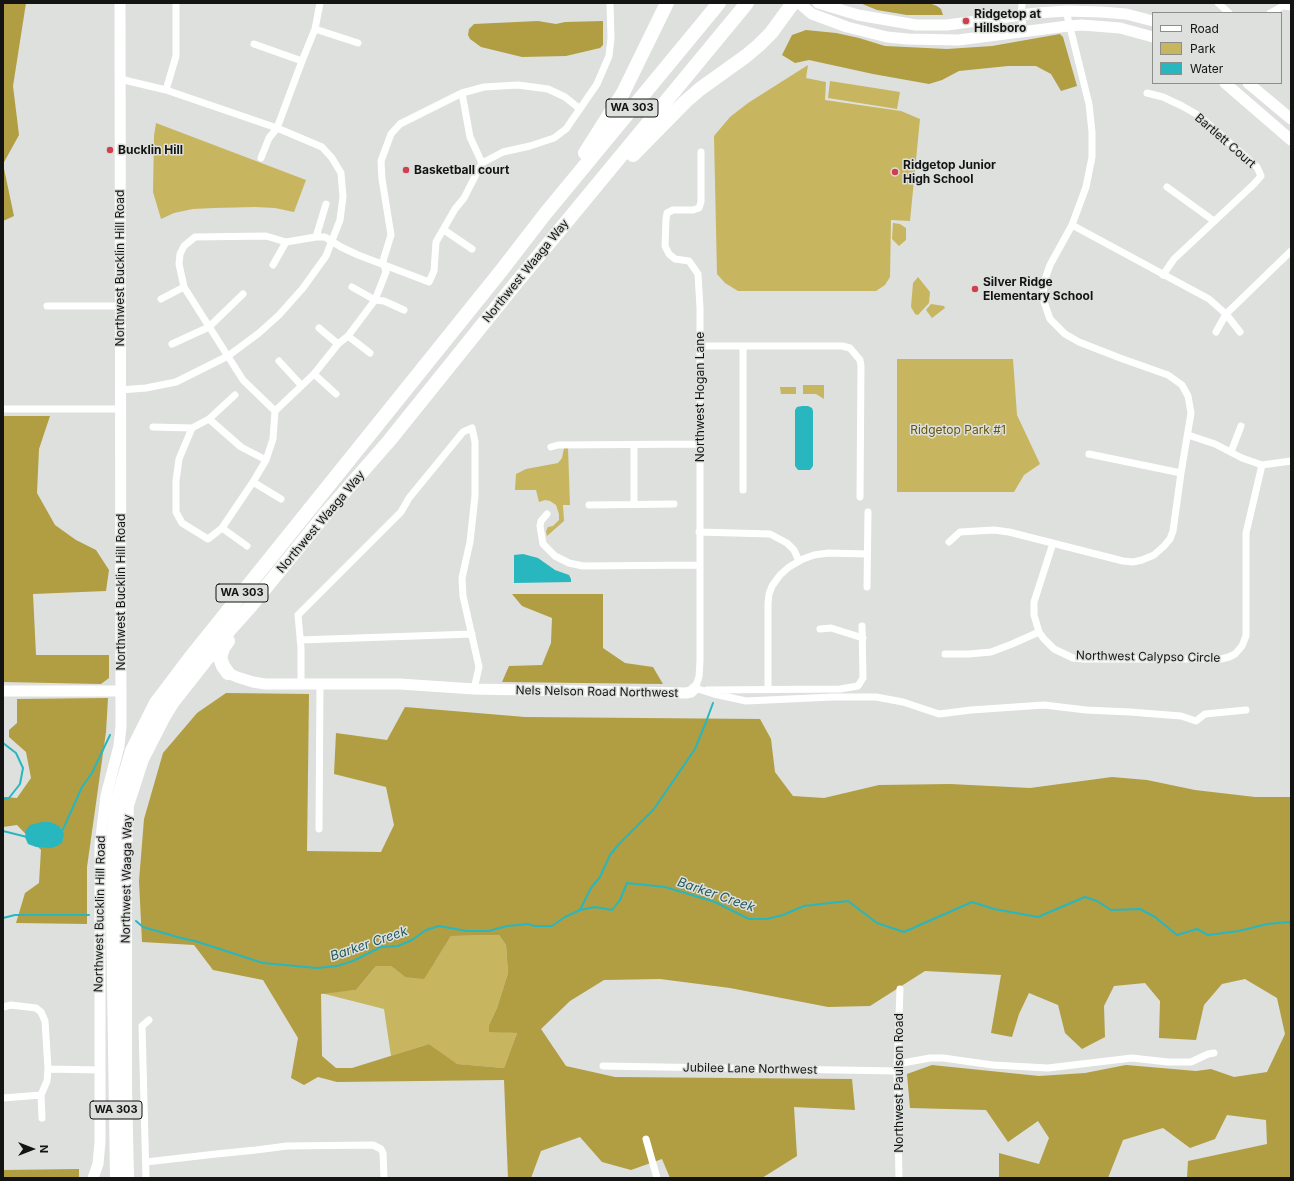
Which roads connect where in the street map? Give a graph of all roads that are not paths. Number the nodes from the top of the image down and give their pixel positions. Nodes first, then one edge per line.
1 (120, 3) edge
2 (176, 3) edge
3 (320, 3) edge
4 (610, 3) edge
5 (667, 3) edge
6 (718, 3) edge
7 (747, 3) edge
8 (794, 3) edge
9 (799, 3) edge
10 (818, 3) edge
11 (1022, 3) edge
12 (1218, 3) edge
13 (1290, 6) edge
14 (1066, 12) junction
15 (1228, 12) edge
16 (1272, 12) edge
17 (1021, 16) junction
18 (1152, 21) edge
19 (1068, 26) junction
20 (315, 29) junction
21 (1024, 32) junction
22 (1152, 37) edge
23 (358, 43) dead end
24 (254, 44) dead end
25 (302, 61) junction
26 (120, 79) junction
27 (1226, 84) edge
28 (1249, 84) edge
29 (166, 90) junction
30 (462, 93) junction
31 (1147, 93) dead end
32 (580, 109) junction
33 (1291, 119) edge
34 (278, 128) junction
35 (1291, 140) edge
36 (702, 152) dead end
37 (261, 158) dead end
38 (482, 163) junction
39 (1166, 187) dead end
40 (588, 196) junction
41 (326, 204) dead end
42 (545, 214) junction
43 (1214, 221) junction
44 (1072, 225) junction
45 (444, 230) junction
46 (316, 237) junction
47 (332, 241) junction
48 (286, 242) junction
49 (472, 249) dead end
50 (1291, 251) edge
51 (273, 265) dead end
52 (385, 266) junction
53 (1163, 275) junction
54 (184, 287) junction
55 (352, 287) dead end
56 (243, 294) dead end
57 (161, 298) dead end
58 (375, 300) junction
59 (47, 306) dead end
60 (120, 306) junction
61 (404, 310) dead end
62 (1226, 314) junction
63 (209, 327) junction
64 (319, 328) dead end
65 (1216, 332) dead end
66 (1240, 332) dead end
67 (348, 336) junction
68 (172, 344) dead end
69 (338, 344) junction
70 (699, 346) junction
71 (743, 346) junction
72 (370, 353) dead end
73 (228, 356) junction
74 (279, 361) dead end
75 (314, 374) junction
76 (301, 385) junction
77 (120, 390) junction
78 (336, 394) dead end
79 (235, 395) dead end
80 (3, 409) edge
81 (120, 409) junction
82 (274, 411) junction
83 (209, 419) junction
84 (1241, 426) dead end
85 (153, 427) dead end
86 (192, 428) junction
87 (1188, 436) junction
88 (700, 444) junction
89 (634, 445) junction
90 (551, 447) dead end
91 (1231, 452) junction
92 (1089, 454) dead end
93 (266, 460) junction
94 (1291, 461) edge
95 (1262, 465) junction
96 (1181, 473) junction
97 (253, 482) junction
98 (743, 490) dead end
99 (860, 497) dead end
100 (281, 499) dead end
101 (634, 504) junction
102 (674, 504) dead end
103 (589, 505) dead end
104 (868, 512) dead end
105 (547, 514) dead end
106 (222, 528) junction
107 (699, 532) junction
108 (949, 542) dead end
109 (1053, 543) junction
110 (247, 546) dead end
111 (867, 554) junction
112 (799, 561) junction
113 (699, 565) junction
114 (867, 587) dead end
115 (249, 608) junction
116 (862, 626) dead end
117 (820, 629) dead end
118 (1039, 632) junction
119 (472, 634) junction
120 (863, 638) junction
121 (300, 640) junction
122 (946, 654) dead end
123 (228, 673) junction
124 (301, 683) junction
125 (320, 684) junction
126 (474, 689) junction
127 (697, 689) junction
128 (768, 690) junction
129 (3, 691) edge
130 (121, 691) junction
131 (172, 703) junction
132 (1246, 710) dead end
133 (319, 829) dead end
134 (900, 989) dead end
135 (3, 1007) edge
136 (149, 1020) dead end
137 (1214, 1053) dead end
138 (603, 1066) dead end
139 (897, 1068) junction
140 (48, 1069) junction
141 (100, 1070) junction
142 (41, 1095) junction
143 (3, 1098) edge
144 (42, 1118) dead end
145 (646, 1139) dead end
146 (146, 1162) junction
147 (125, 1176) edge
148 (93, 1178) edge
149 (146, 1178) edge
150 (384, 1178) edge
151 (657, 1178) edge
152 (899, 1178) edge

1 - 26 main road, Northwest Bucklin Hill Road
2 - 29 street
3 - 20 street
4 - 32 street
5 - 42 highway
6 - 42 highway, Northwest Waaga Way / WA 303
7 - 40 highway, Northwest Waaga Way / WA 303
8 - 40 highway
9 - 21 main road
10 - 17 main road
11 - 17 street
12 - 15 street
13 - 16 street
14 - 17 main road
14 - 18 main road
14 - 19 street
17 - 21 street
19 - 21 main road
19 - 22 main road
19 - 44 street
20 - 23 street
20 - 25 street
24 - 25 street
25 - 34 street
26 - 29 street
26 - 60 main road, Northwest Bucklin Hill Road
27 - 35 main road
28 - 33 main road
29 - 34 street
30 - 32 street
30 - 38 street
30 - 52 street
31 - 43 street, Bartlett Court
32 - 38 street
34 - 37 street
34 - 47 street
36 - 70 street, Northwest Hogan Lane
38 - 45 street
39 - 43 street
40 - 115 highway, Northwest Waaga Way / WA 303
41 - 46 street
42 - 147 highway, Northwest Waaga Way / WA 303
43 - 53 street, Bartlett Court
44 - 53 street
44 - 87 street
45 - 49 street
45 - 52 street
46 - 47 street
46 - 48 street
47 - 52 street
47 - 73 street
48 - 51 street
48 - 54 street
50 - 62 street
52 - 58 street
53 - 62 street
54 - 57 street
54 - 63 street
55 - 58 street
56 - 63 street
58 - 61 street
58 - 67 street
59 - 60 street
60 - 77 main road, Northwest Bucklin Hill Road
62 - 65 street
62 - 66 street
63 - 68 street
63 - 73 street
64 - 69 street
67 - 69 street
67 - 72 street
69 - 75 street
70 - 71 street
70 - 88 street, Northwest Hogan Lane
71 - 98 street
71 - 99 street
73 - 77 street
73 - 82 street
74 - 76 street
75 - 76 street
75 - 78 street
76 - 82 street
77 - 81 main road, Northwest Bucklin Hill Road
79 - 83 street
80 - 81 street
81 - 130 main road, Northwest Bucklin Hill Road
82 - 93 street
83 - 86 street
83 - 93 street
84 - 91 street
85 - 86 street
86 - 106 street
87 - 91 street
87 - 96 street
88 - 89 street
88 - 107 street, Northwest Hogan Lane
89 - 90 street
89 - 101 street
91 - 95 street
92 - 96 street
93 - 97 street
94 - 95 street
95 - 118 street, Northwest Calypso Circle
96 - 109 street
97 - 100 street
97 - 106 street
101 - 102 street
101 - 103 street
104 - 111 street
105 - 113 street
106 - 110 street
107 - 112 street
107 - 113 street, Northwest Hogan Lane
108 - 109 street
109 - 118 street, Northwest Calypso Circle
111 - 112 street
111 - 114 street
112 - 128 street
113 - 127 street, Northwest Hogan Lane
115 - 123 highway
115 - 131 highway, Northwest Waaga Way / WA 303
116 - 120 street
117 - 120 street
118 - 122 street
119 - 121 street
119 - 121 street
119 - 126 street
120 - 128 street
121 - 124 street
123 - 124 main road, Nels Nelson Road Northwest
123 - 131 highway
124 - 125 main road, Nels Nelson Road Northwest
125 - 126 main road, Nels Nelson Road Northwest
125 - 133 street
126 - 127 main road, Nels Nelson Road Northwest
127 - 128 street
127 - 132 street, Nels Nelson Road Northwest
129 - 130 main road
130 - 141 main road, Northwest Bucklin Hill Road
131 - 147 highway, Northwest Waaga Way / WA 303
134 - 139 street, Northwest Paulson Road
135 - 140 street
136 - 146 street
137 - 139 street, Jubilee Lane Northwest
138 - 139 street, Jubilee Lane Northwest
139 - 152 street, Northwest Paulson Road
140 - 141 street
140 - 142 street
141 - 148 main road, Northwest Bucklin Hill Road
142 - 143 street
142 - 144 street
145 - 151 street
146 - 149 street
146 - 150 street

